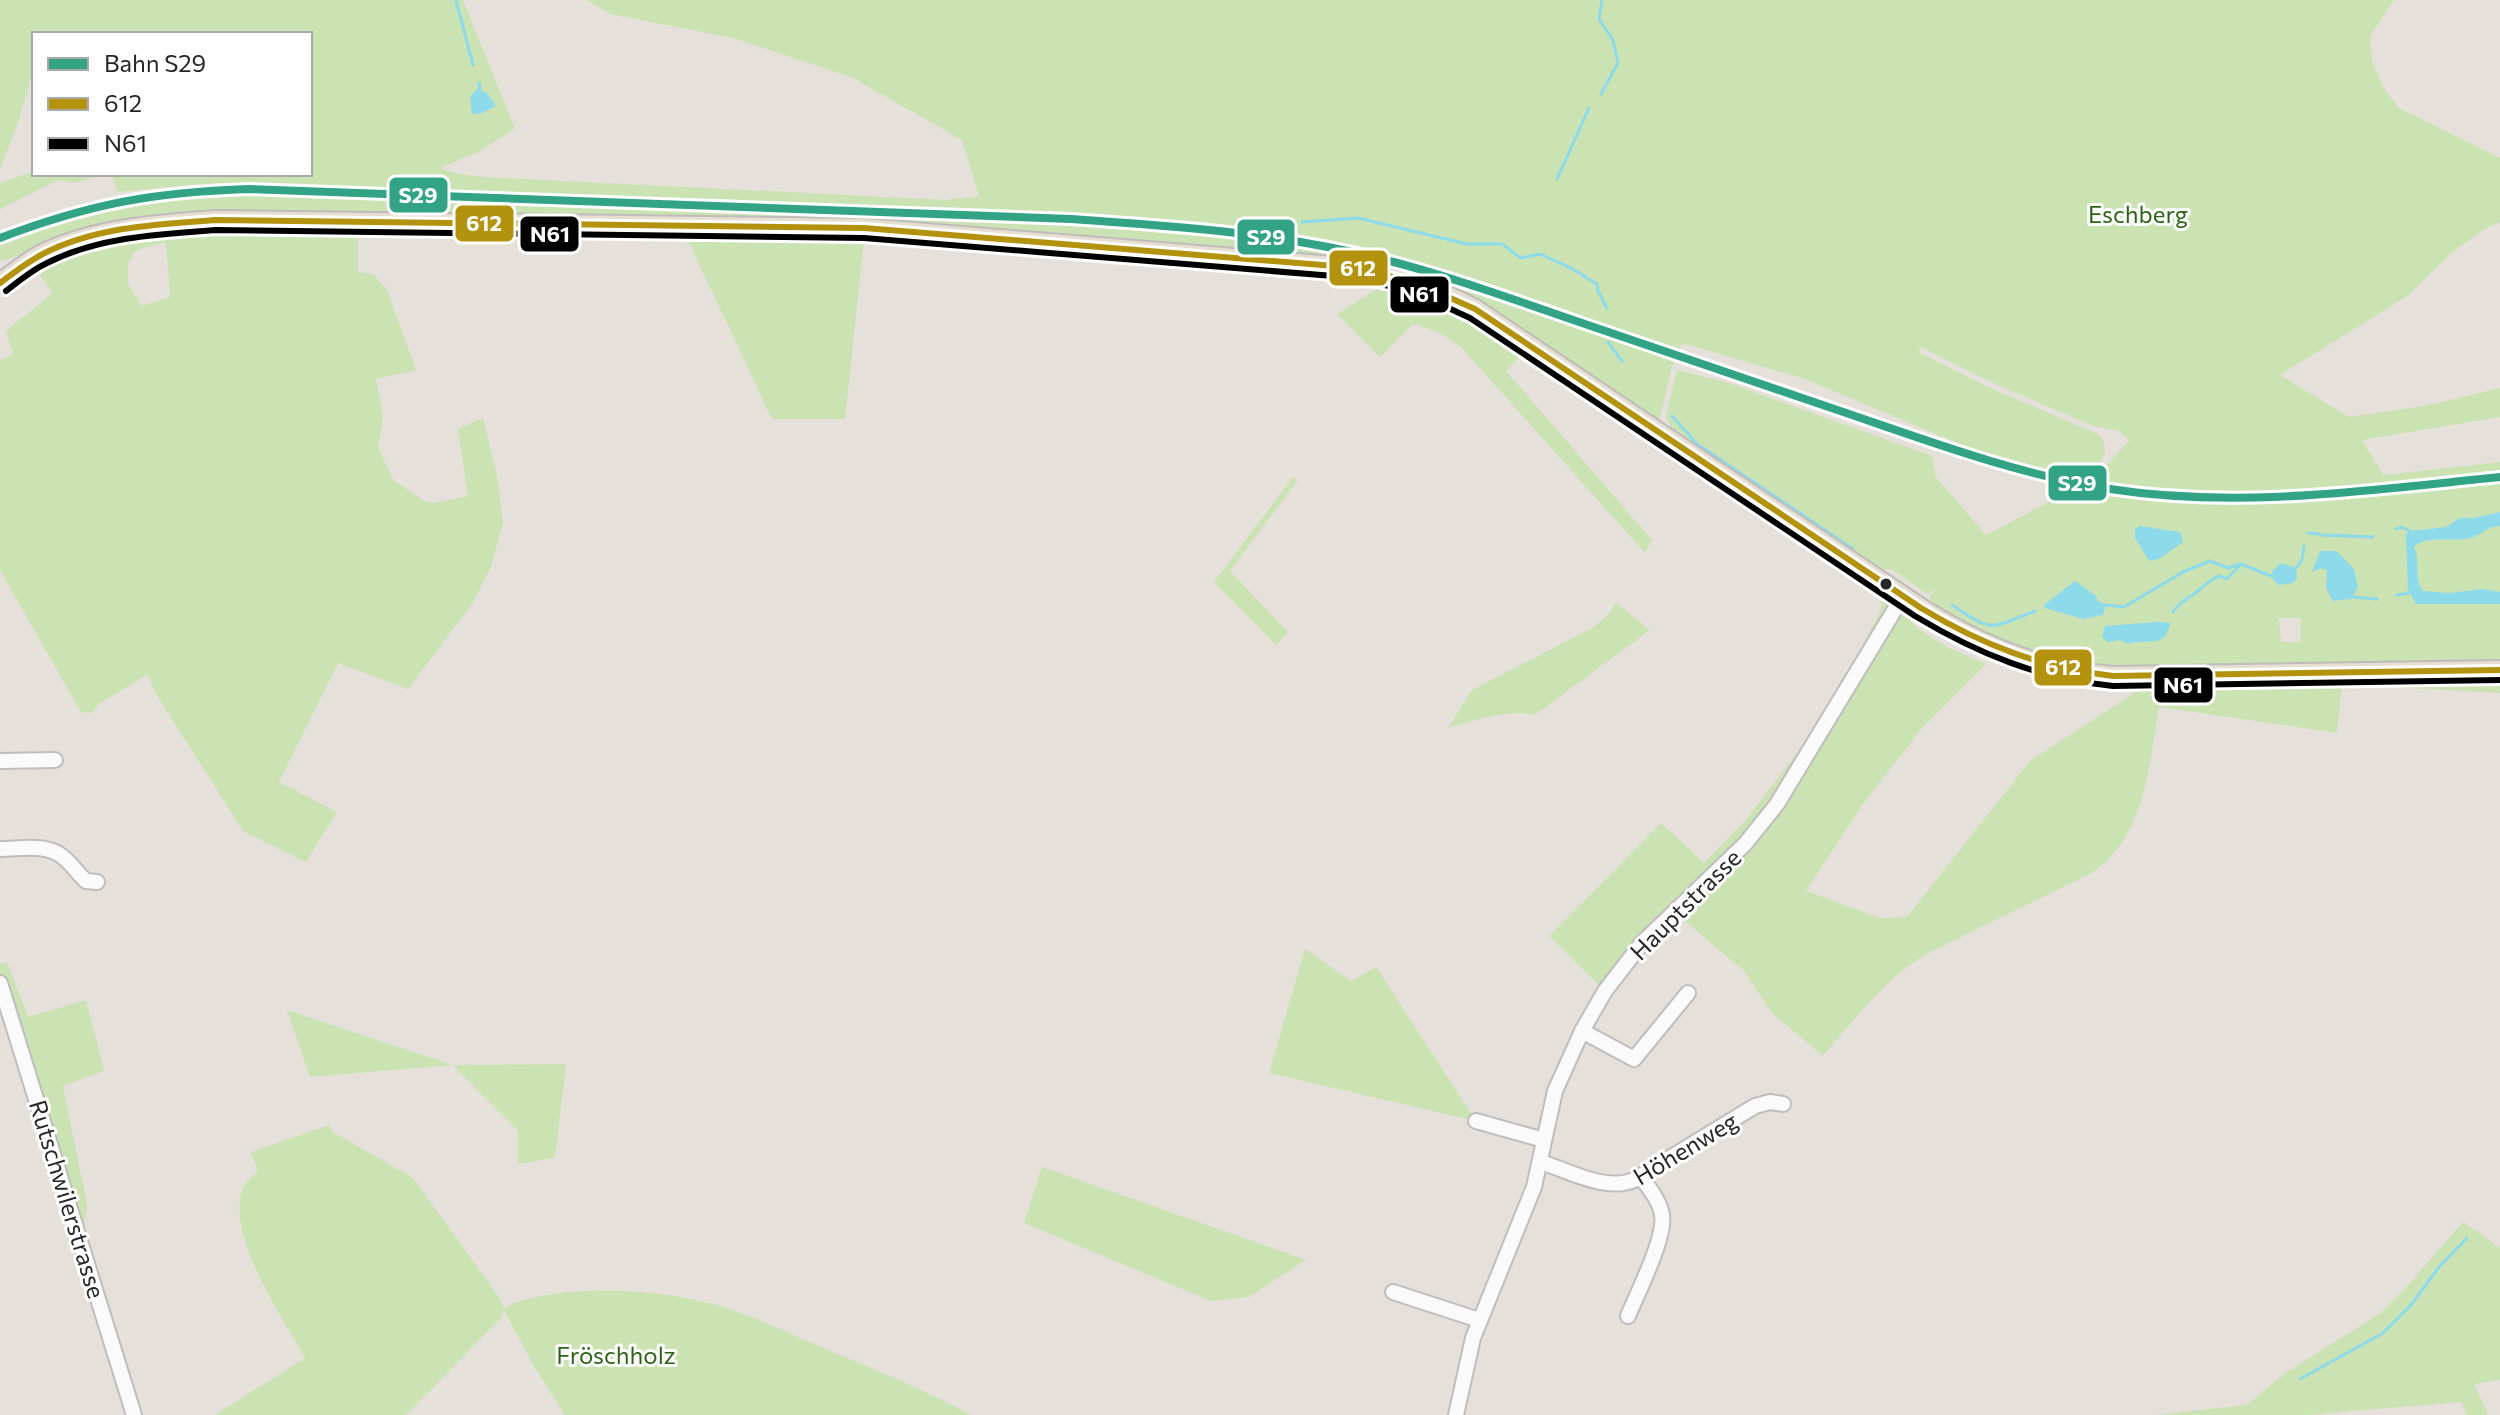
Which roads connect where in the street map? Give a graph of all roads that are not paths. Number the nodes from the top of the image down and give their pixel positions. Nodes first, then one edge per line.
1 (0, 283) edge
2 (1903, 596) junction
3 (2500, 670) edge
4 (55, 760) dead end
5 (0, 761) edge
6 (0, 849) edge
7 (97, 882) dead end
8 (0, 983) edge
9 (1688, 993) dead end
10 (3, 999) edge
11 (1582, 1031) junction
12 (1783, 1104) dead end
13 (1476, 1121) dead end
14 (1544, 1140) junction
15 (1541, 1162) junction
16 (1641, 1177) junction
17 (1393, 1292) dead end
18 (1628, 1316) dead end
19 (1479, 1320) junction
20 (134, 1415) edge
21 (1456, 1415) edge

1 - 2 main road
2 - 3 main road
2 - 11 street, Hauptstrasse
4 - 5 street
6 - 7 street
8 - 10 street, Rutschwilerstrasse
9 - 11 street
10 - 20 street, Rutschwilerstrasse
11 - 14 street, Hauptstrasse
12 - 16 street, Höhenweg
13 - 14 street
14 - 15 street, Hauptstrasse
15 - 16 street, Höhenweg
15 - 19 street, Hauptstrasse
16 - 18 street
17 - 19 street
19 - 21 street, Hauptstrasse

